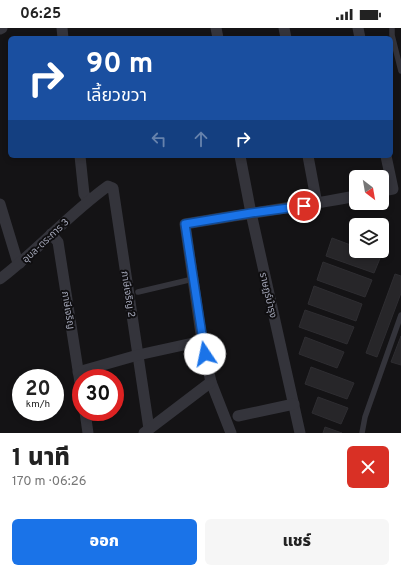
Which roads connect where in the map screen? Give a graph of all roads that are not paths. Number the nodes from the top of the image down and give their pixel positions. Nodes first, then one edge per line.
1 (393, 39) edge
2 (401, 71) edge
3 (80, 158) edge
4 (240, 158) edge
5 (308, 158) edge
6 (386, 158) edge
7 (389, 170) edge
8 (389, 170) edge
9 (389, 190) edge
10 (349, 197) edge
11 (88, 200) junction
12 (0, 204) edge
13 (317, 204) junction
14 (251, 213) junction
15 (51, 234) junction
16 (20, 263) junction
17 (0, 279) edge
18 (194, 279) junction
19 (138, 292) dead end
20 (401, 315) edge
21 (202, 341) junction
22 (138, 355) junction
23 (78, 369) edge
24 (89, 369) edge
25 (211, 382) junction
26 (294, 404) junction
27 (238, 416) dead end
28 (86, 421) edge
29 (150, 431) edge
30 (88, 433) edge
31 (231, 433) edge
32 (300, 433) edge
33 (362, 433) edge

1 - 2 lane
3 - 11 street
4 - 14 street, ราษฎร์บำรุง
5 - 13 street
6 - 7 street
8 - 9 street
10 - 13 street
11 - 15 street, อุบล-ตระการ 3
11 - 22 street, ภาษีเจริญ 2
12 - 16 street
13 - 14 street
14 - 18 street
14 - 26 street, ราษฎร์บำรุง
15 - 16 street, อุบล-ตระการ 3
15 - 23 street, ภาษีเจริญ
16 - 17 street, อุบล-ตระการ 3
18 - 19 lane
18 - 21 street
20 - 33 lane
21 - 22 street
21 - 25 street
22 - 24 street
22 - 29 street, ภาษีเจริญ 2
25 - 29 street
25 - 31 street
26 - 27 street
26 - 32 street, ราษฎร์บำรุง
28 - 30 street

